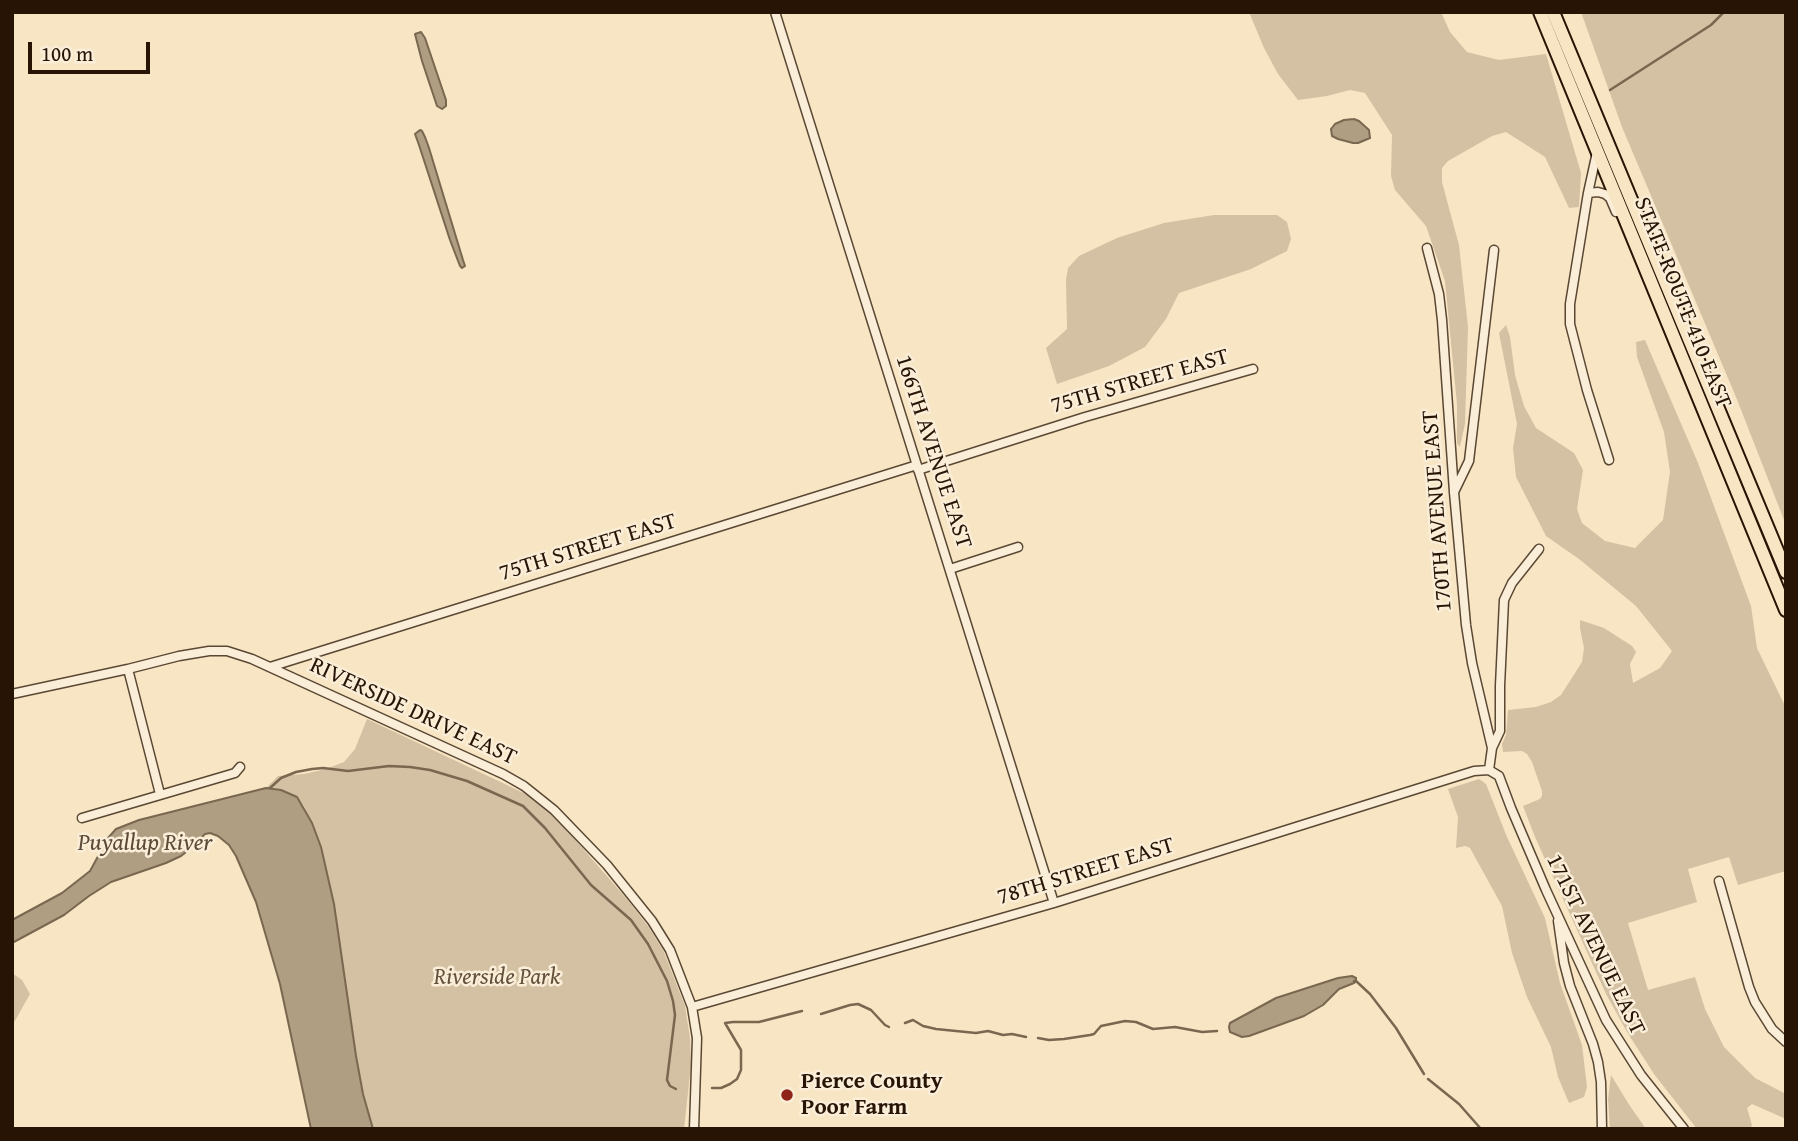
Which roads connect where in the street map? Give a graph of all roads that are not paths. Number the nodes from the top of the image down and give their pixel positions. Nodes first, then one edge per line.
1 (775, 12) edge
2 (1540, 12) edge
3 (1553, 12) edge
4 (1597, 152) junction
5 (1588, 193) junction
6 (1631, 235) junction
7 (1427, 248) dead end
8 (1494, 250) dead end
9 (1253, 369) dead end
10 (1609, 460) dead end
11 (918, 468) junction
12 (1454, 492) junction
13 (1018, 547) dead end
14 (1539, 549) dead end
15 (950, 569) junction
16 (1786, 572) edge
17 (1786, 610) edge
18 (270, 667) junction
19 (128, 669) junction
20 (12, 694) edge
21 (1492, 748) junction
22 (240, 768) dead end
23 (1489, 770) junction
24 (160, 794) junction
25 (82, 818) dead end
26 (1719, 881) dead end
27 (1054, 903) junction
28 (1557, 915) junction
29 (692, 1007) junction
30 (1786, 1042) edge
31 (694, 1129) edge
32 (1602, 1129) edge
33 (1684, 1129) edge

1 - 11 street, 166TH AVENUE EAST
2 - 4 highway, STATE ROUTE 410 EAST
3 - 16 highway, STATE ROUTE 410 EAST
4 - 5 street
4 - 6 highway, STATE ROUTE 410 EAST
5 - 6 street
5 - 10 street
6 - 17 highway, STATE ROUTE 410 EAST
7 - 12 street, 170TH AVENUE EAST
8 - 12 street
9 - 11 street, 75TH STREET EAST
11 - 15 street, 166TH AVENUE EAST
11 - 18 street, 75TH STREET EAST
12 - 21 street, 170TH AVENUE EAST
13 - 15 street
14 - 21 street
15 - 27 street, 166TH AVENUE EAST
18 - 19 street, RIVERSIDE DRIVE EAST
18 - 29 street, RIVERSIDE DRIVE EAST
19 - 20 street, RIVERSIDE DRIVE EAST
19 - 24 street
21 - 23 street, 170TH AVENUE EAST
22 - 24 street
23 - 27 street, 78TH STREET EAST
23 - 28 street, 171ST AVENUE EAST
24 - 25 street
26 - 30 street
27 - 29 street, 78TH STREET EAST
28 - 32 street
28 - 33 street, 171ST AVENUE EAST
29 - 31 street, RIVERSIDE DRIVE EAST

